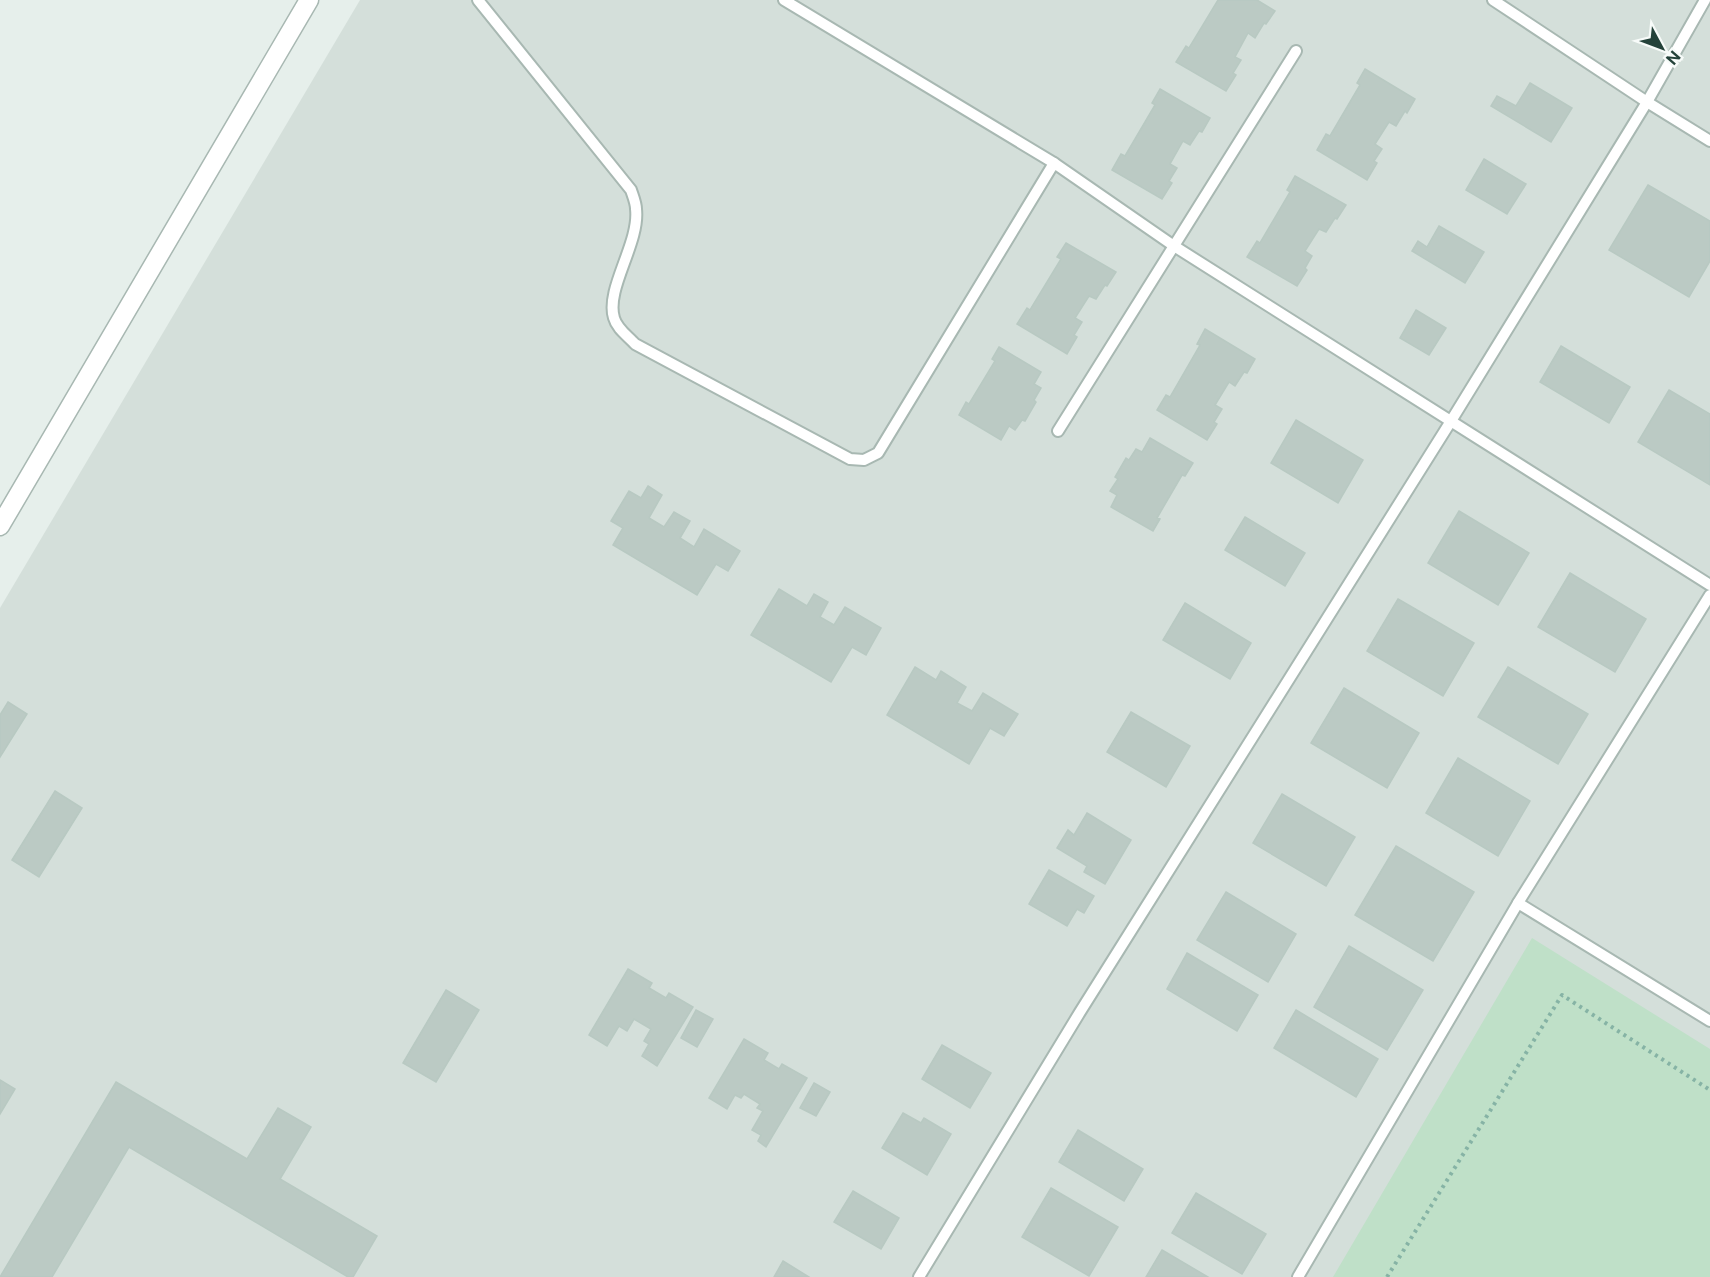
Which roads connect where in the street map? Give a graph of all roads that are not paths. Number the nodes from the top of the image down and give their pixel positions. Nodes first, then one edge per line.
1 (309, 0) edge
2 (478, 0) edge
3 (784, 0) edge
4 (1493, 0) edge
5 (1705, 0) edge
6 (1296, 51) dead end
7 (1647, 102) junction
8 (1710, 141) edge
9 (1054, 163) junction
10 (1174, 246) junction
11 (1451, 421) junction
12 (1058, 431) dead end
13 (0, 526) edge
14 (1710, 585) edge
15 (1710, 596) edge
16 (1518, 903) junction
17 (1710, 1021) edge
18 (920, 1277) edge
19 (1298, 1277) edge

1 - 13 street
2 - 9 lane
3 - 9 lane
4 - 7 lane
5 - 7 lane
6 - 10 lane
7 - 8 lane
7 - 11 lane
9 - 10 lane
10 - 11 lane
10 - 12 lane
11 - 14 lane
11 - 18 lane
15 - 16 lane
16 - 17 lane
16 - 19 lane

